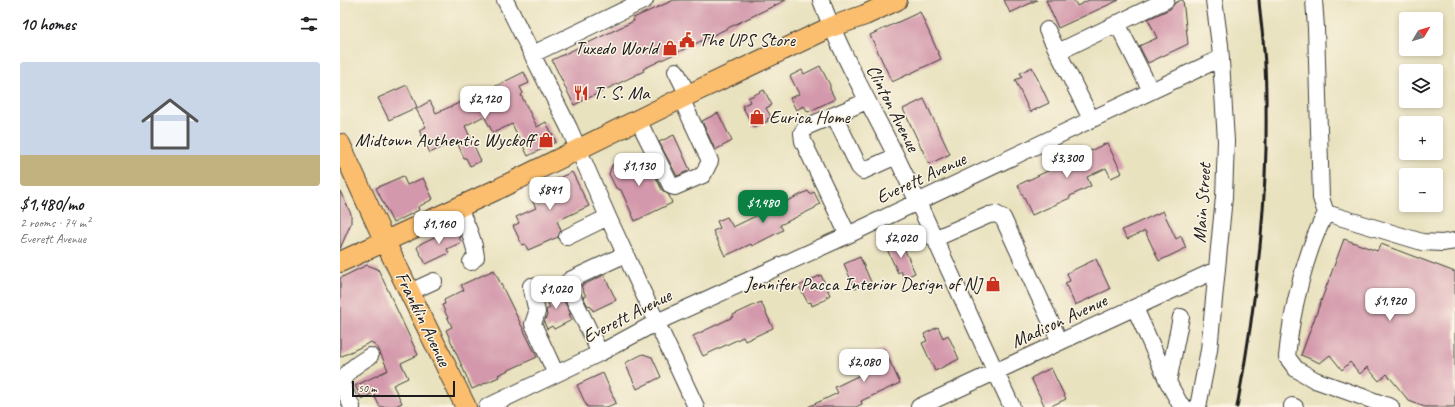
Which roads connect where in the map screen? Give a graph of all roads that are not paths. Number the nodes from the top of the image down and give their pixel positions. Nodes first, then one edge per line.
1 (505, 0) edge
2 (821, 0) edge
3 (897, 0) edge
4 (1214, 0) edge
5 (1314, 0) edge
6 (1163, 1) edge
7 (642, 2) edge
8 (1117, 23) junction
9 (831, 27) junction
10 (1047, 30) dead end
11 (1058, 52) junction
12 (533, 54) junction
13 (1221, 58) junction
14 (676, 71) dead end
15 (1151, 91) junction
16 (684, 96) junction
17 (867, 101) junction
18 (834, 115) junction
19 (1091, 119) junction
20 (638, 120) junction
21 (340, 144) edge
22 (578, 149) junction
23 (896, 156) junction
24 (917, 202) junction
25 (458, 208) junction
26 (1326, 213) junction
27 (608, 217) junction
28 (848, 235) junction
29 (567, 237) dead end
30 (934, 239) junction
31 (1455, 241) edge
32 (385, 242) junction
33 (626, 254) junction
34 (340, 262) edge
35 (471, 262) dead end
36 (1216, 270) junction
37 (434, 280) dead end
38 (531, 286) dead end
39 (410, 292) junction
40 (1135, 308) junction
41 (1181, 317) dead end
42 (657, 322) junction
43 (1060, 342) junction
44 (600, 353) junction
45 (370, 356) dead end
46 (996, 372) junction
47 (556, 374) junction
48 (1168, 382) junction
49 (352, 407) edge
50 (466, 407) edge
51 (487, 407) edge
52 (696, 407) edge
53 (918, 407) edge
54 (1012, 407) edge
55 (1184, 407) edge
56 (1198, 407) edge
57 (1391, 407) edge

1 - 12 street
2 - 9 street, Clinton Avenue
3 - 9 main road
4 - 13 street, Main Street
5 - 26 street
6 - 8 street
7 - 12 street
8 - 11 street
8 - 15 street
9 - 16 main road
9 - 17 street, Clinton Avenue
10 - 11 street
11 - 19 street
12 - 22 street
13 - 15 street, Everett Avenue
13 - 36 street, Main Street
14 - 16 street
15 - 19 street, Everett Avenue
16 - 20 main road
16 - 20 street
17 - 18 street
17 - 23 street, Clinton Avenue
18 - 23 street
18 - 28 street
19 - 24 street, Everett Avenue
20 - 22 main road
21 - 32 main road, Franklin Avenue
22 - 25 main road
22 - 27 street
23 - 24 street, Clinton Avenue
24 - 28 street, Everett Avenue
24 - 30 street, Clinton Avenue
25 - 32 main road
25 - 35 street
26 - 31 street
26 - 57 street
27 - 29 street
27 - 33 street
28 - 42 street, Everett Avenue
30 - 43 street
30 - 46 street, Clinton Avenue
32 - 34 main road
32 - 39 main road, Franklin Avenue
33 - 42 street
33 - 44 street
36 - 40 street, Madison Avenue
36 - 56 street, Main Street
37 - 39 street
38 - 47 street
39 - 50 main road, Franklin Avenue
40 - 43 street, Madison Avenue
40 - 48 street
41 - 48 street
42 - 44 street, Everett Avenue
42 - 52 street
43 - 46 street, Madison Avenue
44 - 47 street, Everett Avenue
45 - 49 street
46 - 53 street, Madison Avenue
46 - 54 street, Clinton Avenue
47 - 51 street, Everett Avenue
48 - 55 street

